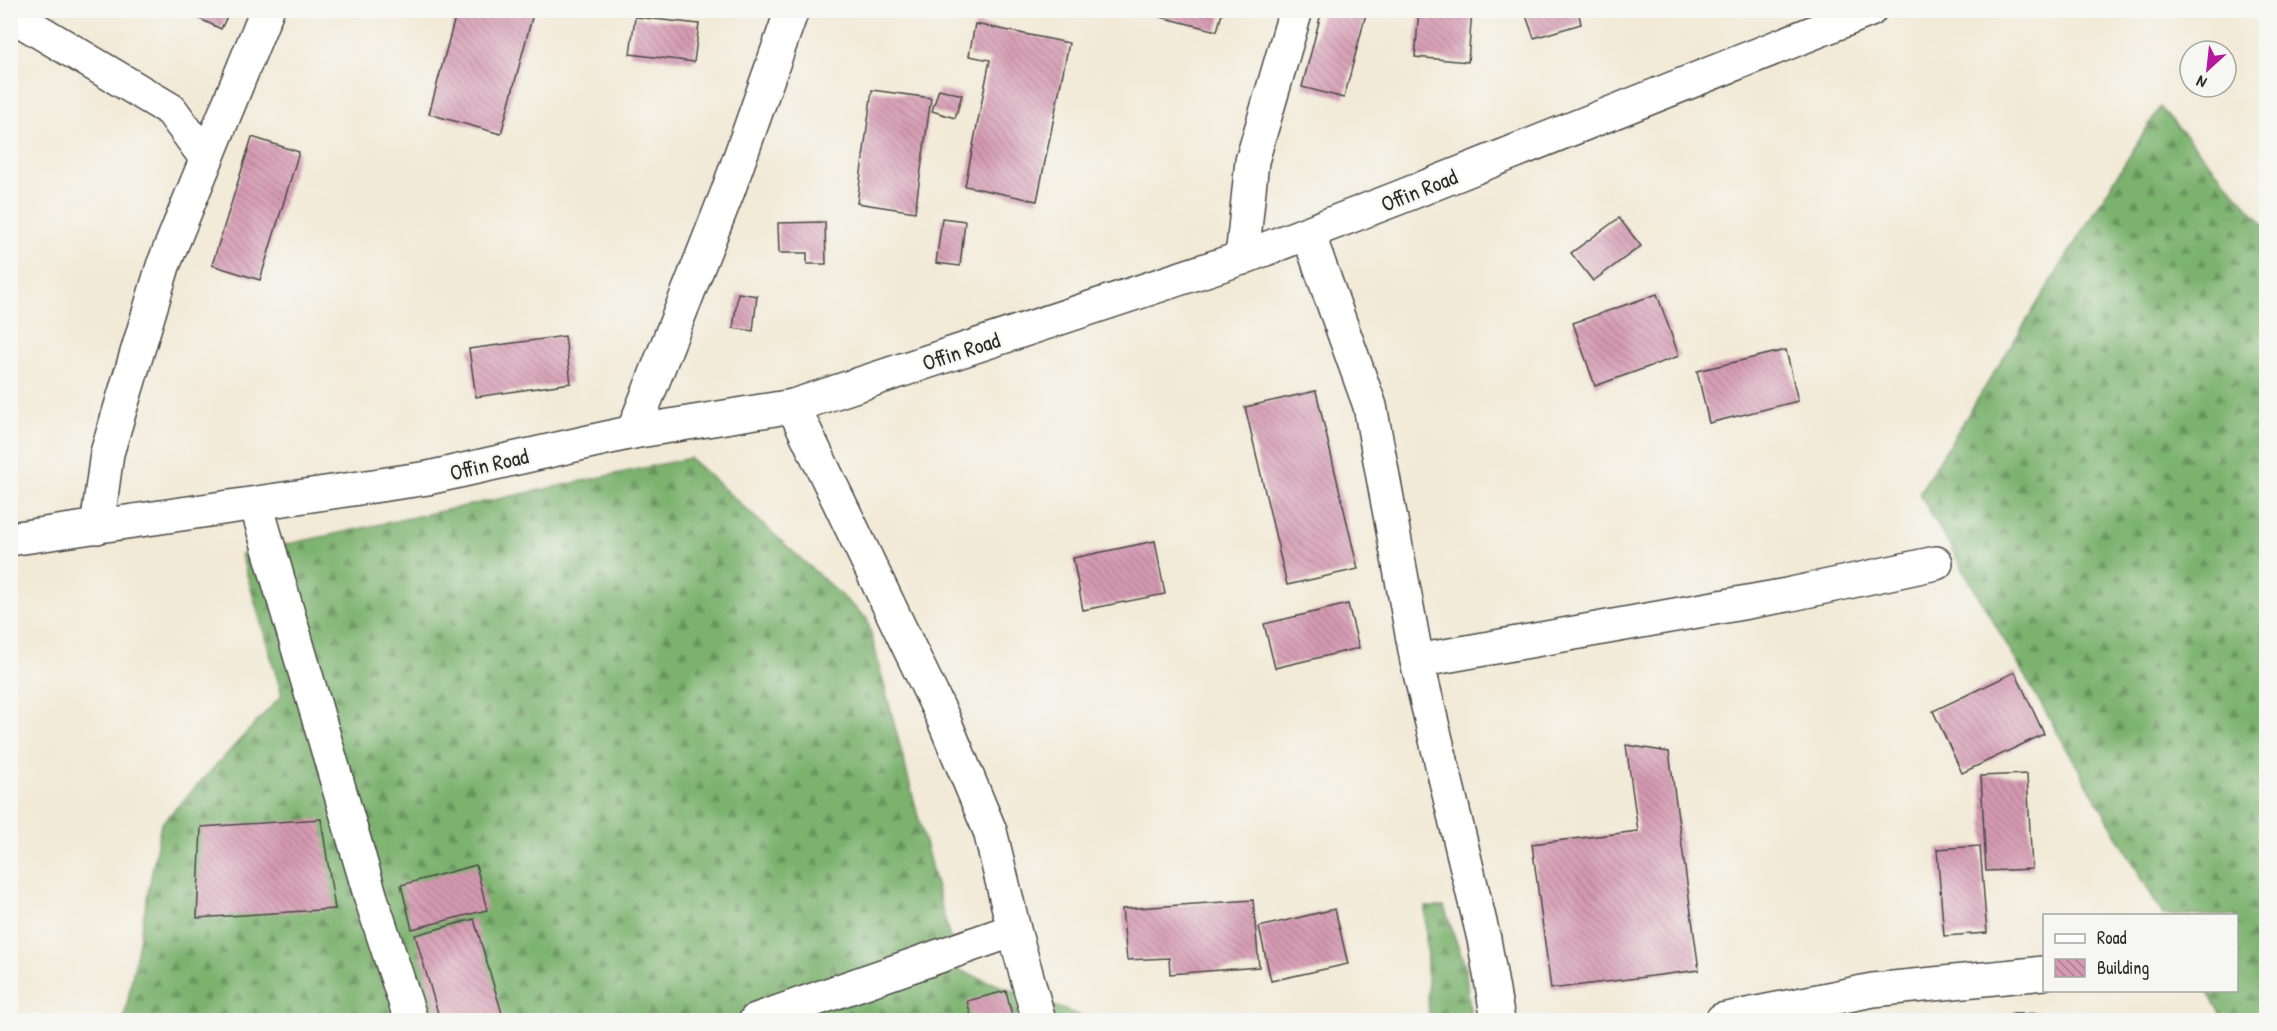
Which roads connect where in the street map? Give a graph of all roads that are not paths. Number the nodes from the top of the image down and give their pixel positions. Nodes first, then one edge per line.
1 (267, 10) edge
2 (792, 10) edge
3 (1296, 10) edge
4 (1870, 10) edge
5 (10, 14) edge
6 (206, 158) junction
7 (1308, 233) junction
8 (1242, 258) junction
9 (793, 406) junction
10 (633, 432) junction
11 (256, 504) junction
12 (97, 527) junction
13 (10, 539) edge
14 (1936, 563) dead end
15 (1417, 662) junction
16 (1014, 930) junction
17 (2043, 973) edge
18 (411, 1020) edge
19 (756, 1020) edge
20 (1039, 1020) edge
21 (1498, 1020) edge
22 (1722, 1020) edge

1 - 6 street
2 - 10 street
3 - 8 street
4 - 7 street, Offin Road
5 - 6 street
6 - 12 street
7 - 8 street, Offin Road
7 - 15 street
8 - 9 street, Offin Road
9 - 10 street, Offin Road
9 - 16 street
10 - 11 street, Offin Road
11 - 12 street, Offin Road
11 - 18 street
12 - 13 street, Offin Road
14 - 15 street
15 - 21 street
16 - 19 street
16 - 20 street
17 - 22 street

